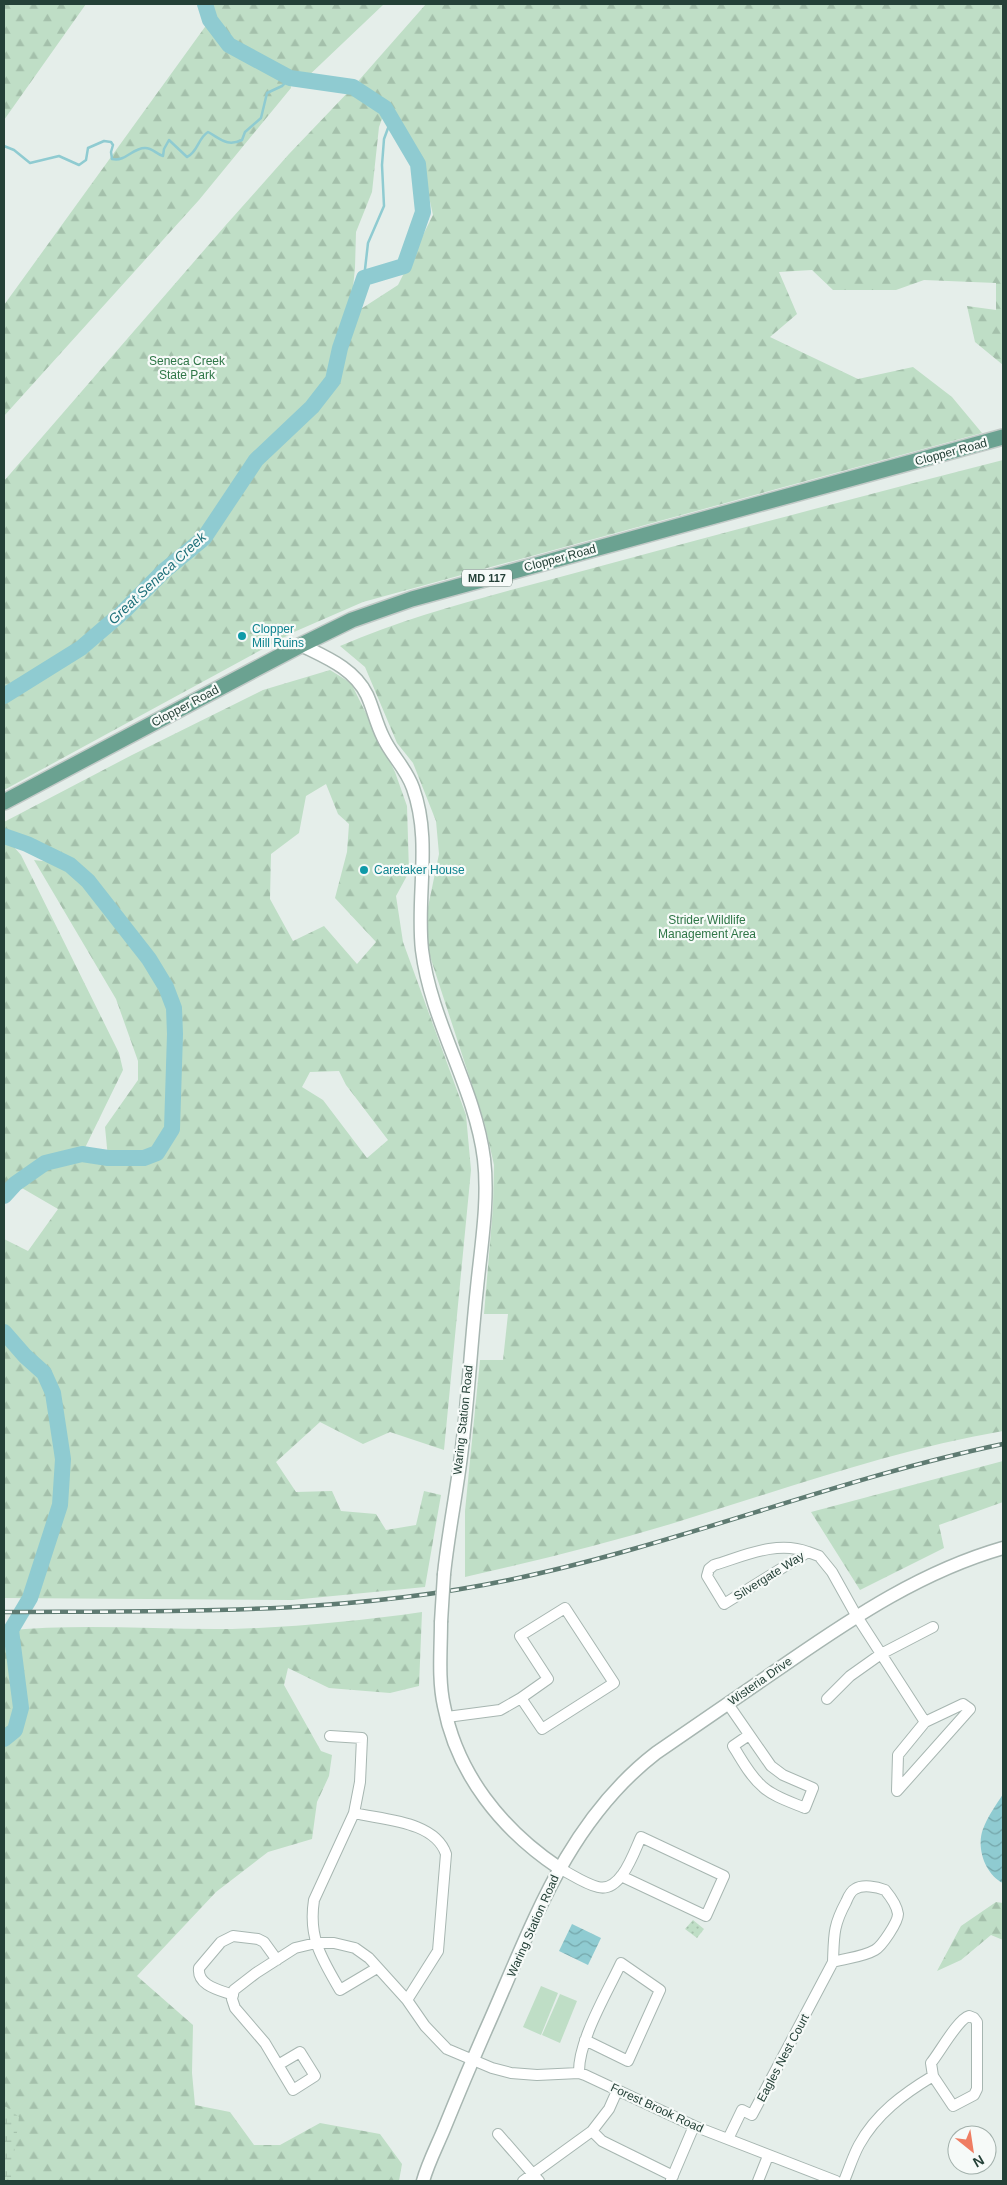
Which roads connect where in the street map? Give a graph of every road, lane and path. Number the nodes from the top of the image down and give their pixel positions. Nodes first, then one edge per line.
1 (1003, 438) edge
2 (300, 645) junction
3 (4, 802) edge
4 (1003, 1548) edge
5 (808, 1552) junction
6 (856, 1615) junction
7 (933, 1627) dead end
8 (881, 1654) junction
9 (521, 1698) junction
10 (827, 1698) dead end
11 (728, 1704) junction
12 (446, 1717) junction
13 (926, 1722) junction
14 (749, 1735) junction
15 (330, 1736) dead end
16 (354, 1813) junction
17 (559, 1868) junction
18 (621, 1876) junction
19 (316, 1943) junction
20 (277, 1960) junction
21 (833, 1962) junction
22 (377, 1968) junction
23 (233, 1995) junction
24 (407, 2000) junction
25 (585, 2040) junction
26 (473, 2060) junction
27 (278, 2066) dead end
28 (579, 2073) junction
29 (932, 2076) junction
30 (617, 2091) junction
31 (694, 2126) junction
32 (592, 2131) junction
33 (498, 2134) dead end
34 (728, 2139) junction
35 (768, 2156) junction
36 (532, 2173) junction
37 (672, 2178) edge
38 (423, 2181) edge
39 (523, 2181) edge
40 (539, 2181) edge
41 (758, 2181) edge
42 (836, 2181) edge
43 (844, 2181) edge

1 - 2 main road, Clopper Road / MD 117
2 - 3 main road, Clopper Road / MD 117
2 - 12 street, Waring Station Road, bridge
4 - 6 street, Wisteria Drive
5 - 5 street, Silvergate Way
5 - 6 street, Silvergate Way
6 - 8 street, Silvergate Way
6 - 11 street, Wisteria Drive
7 - 8 street
8 - 10 street
8 - 13 street, Silvergate Way
9 - 9 street
9 - 12 street
11 - 14 street
11 - 17 street, Wisteria Drive
12 - 17 street, Waring Station Road
13 - 13 street
14 - 14 street
15 - 16 street
16 - 19 street
16 - 24 street
17 - 18 street
17 - 26 street, Waring Station Road
18 - 18 street
19 - 20 street, Forest Brook Road
19 - 22 street, Forest Brook Road
19 - 22 street
20 - 23 street, Forest Brook Road
20 - 23 street
21 - 21 street, Eagles Nest Court
21 - 34 street, Eagles Nest Court
22 - 24 street, Forest Brook Road
23 - 27 street
24 - 26 street, Forest Brook Road
25 - 25 street
25 - 28 street
26 - 28 street, Forest Brook Road
26 - 38 street, Waring Station Road
28 - 30 street, Forest Brook Road
29 - 29 street
29 - 43 street
30 - 31 street, Forest Brook Road
30 - 32 street
31 - 34 street, Forest Brook Road
31 - 37 street
32 - 36 street
32 - 37 street
33 - 36 street
34 - 35 street, Forest Brook Road
35 - 41 street
35 - 42 street, Forest Brook Road
36 - 39 street
36 - 40 street

